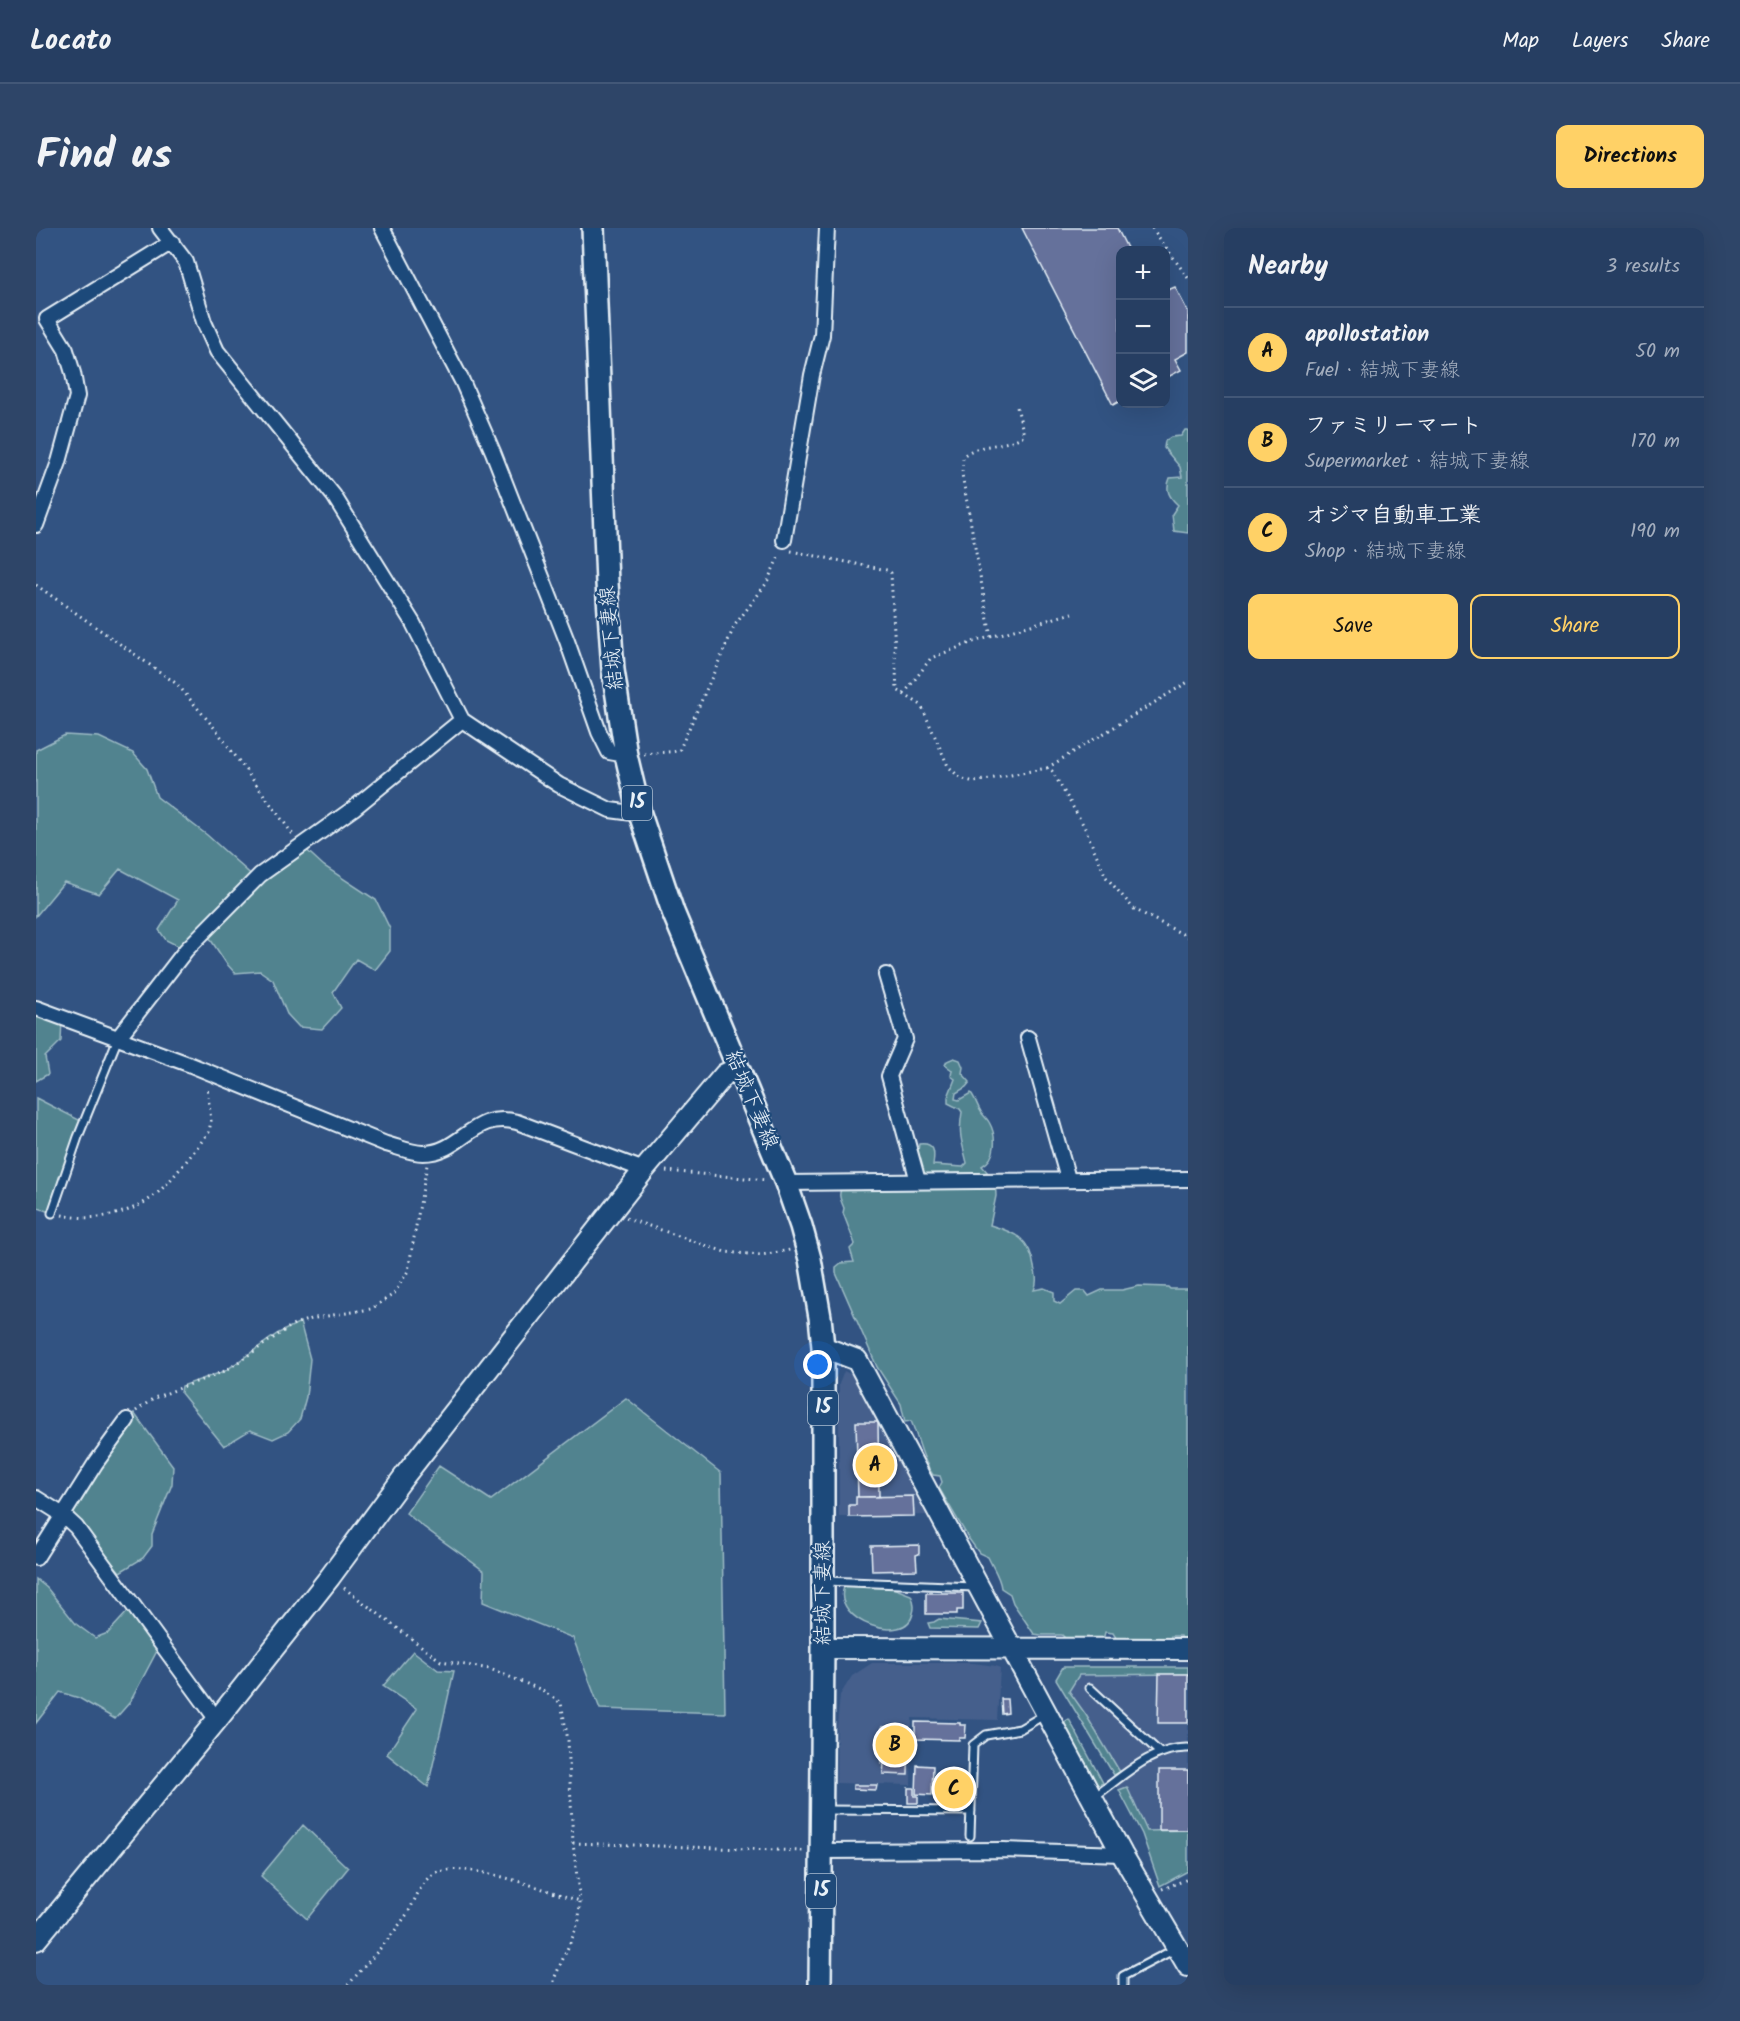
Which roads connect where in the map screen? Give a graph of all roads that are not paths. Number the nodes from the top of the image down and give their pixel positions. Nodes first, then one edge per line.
1 (160, 228) edge
2 (382, 228) edge
3 (593, 228) edge
4 (827, 228) edge
5 (172, 242) junction
6 (36, 525) edge
7 (784, 540) dead end
8 (462, 720) junction
9 (626, 755) junction
10 (640, 814) junction
11 (886, 975) dead end
12 (36, 1008) edge
13 (118, 1038) junction
14 (1028, 1038) dead end
15 (738, 1068) junction
16 (644, 1170) junction
17 (1068, 1179) junction
18 (1188, 1179) edge
19 (918, 1181) junction
20 (786, 1183) junction
21 (52, 1213) road end
22 (823, 1347) junction
23 (127, 1420) road end
24 (36, 1498) edge
25 (63, 1515) junction
26 (36, 1558) edge
27 (823, 1581) junction
28 (980, 1587) junction
29 (823, 1648) junction
30 (1013, 1648) junction
31 (1188, 1649) edge
32 (1090, 1688) dead end
33 (1046, 1713) junction
34 (217, 1720) junction
35 (1188, 1748) edge
36 (1160, 1752) junction
37 (1092, 1798) junction
38 (822, 1810) junction
39 (971, 1811) junction
40 (970, 1836) dead end
41 (822, 1851) junction
42 (1122, 1854) junction
43 (36, 1940) edge
44 (1177, 1948) junction
45 (1188, 1966) edge
46 (820, 1985) edge
47 (1123, 1985) edge

1 - 5 street
2 - 9 street
3 - 9 main road, 結城下妻線 / 15
4 - 7 street
5 - 6 street
5 - 8 street
8 - 10 street
8 - 13 street
9 - 10 main road, 結城下妻線 / 15
10 - 15 main road, 結城下妻線 / 15
11 - 19 street
12 - 13 street
13 - 16 street
13 - 21 lane
14 - 17 street
15 - 16 street
15 - 20 main road, 結城下妻線 / 15
16 - 34 street
17 - 18 street
17 - 19 street
19 - 20 street
20 - 22 main road, 結城下妻線 / 15
22 - 27 main road, 結城下妻線 / 15
22 - 28 street
23 - 25 street
24 - 25 street
25 - 26 street
25 - 34 street
27 - 28 lane
27 - 29 main road, 結城下妻線 / 15
28 - 30 street
29 - 30 street
29 - 38 main road, 結城下妻線 / 15
30 - 31 street
30 - 33 street
32 - 36 lane
33 - 37 street
33 - 39 lane
34 - 43 street
35 - 36 lane
36 - 37 lane
37 - 42 street
38 - 39 lane
38 - 41 main road, 結城下妻線 / 15
39 - 40 lane
41 - 42 street
41 - 46 main road, 結城下妻線 / 15
42 - 44 street
44 - 45 street
44 - 47 lane

